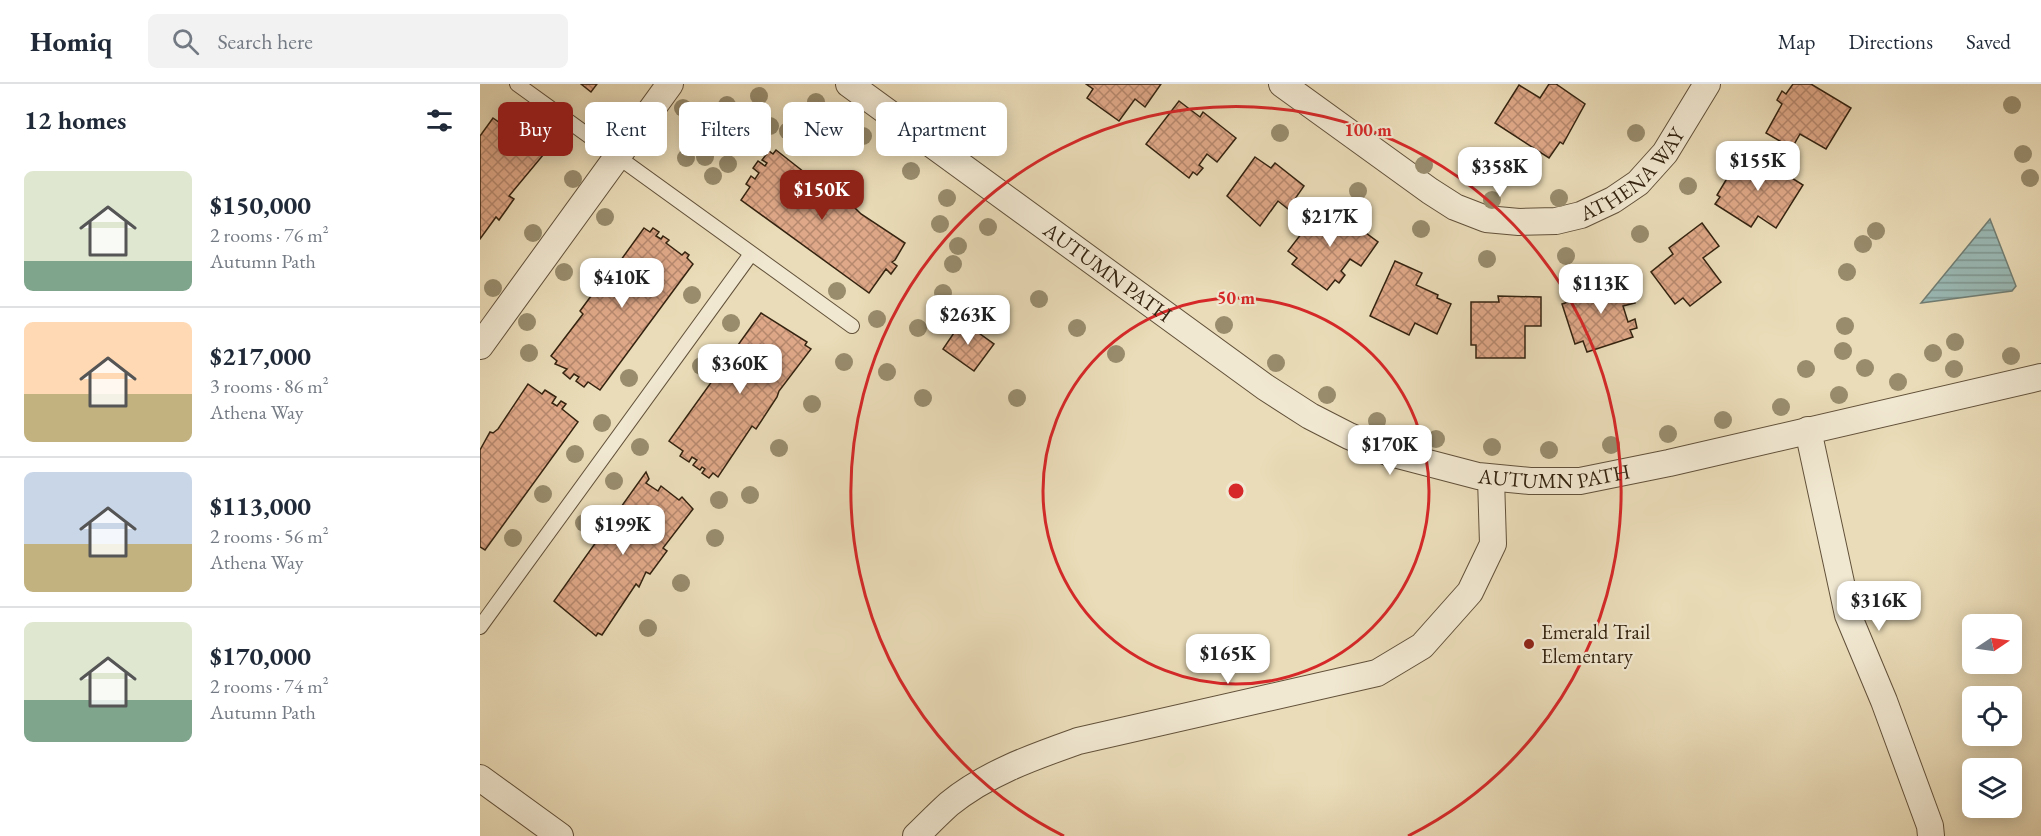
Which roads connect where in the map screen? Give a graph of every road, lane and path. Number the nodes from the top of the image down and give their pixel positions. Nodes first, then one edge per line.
1 (517, 84) edge
2 (670, 84) edge
3 (849, 84) edge
4 (1282, 84) edge
5 (1707, 84) edge
6 (657, 102) edge
7 (585, 132) edge
8 (618, 156) joint
9 (751, 254) junction
10 (852, 327) dead end
11 (480, 346) edge
12 (2041, 377) edge
13 (1808, 430) junction
14 (1491, 478) junction
15 (480, 627) edge
16 (480, 778) edge
17 (560, 836) edge
18 (916, 836) edge
19 (1931, 836) edge

1 - 7 lane
2 - 6 street
3 - 14 street, AUTUMN PATH
4 - 5 street, ATHENA WAY
8 - 9 lane
8 - 11 street
9 - 10 lane
9 - 15 lane
12 - 13 street, AUTUMN PATH
13 - 14 street, AUTUMN PATH
13 - 19 street
14 - 18 street
16 - 17 street

